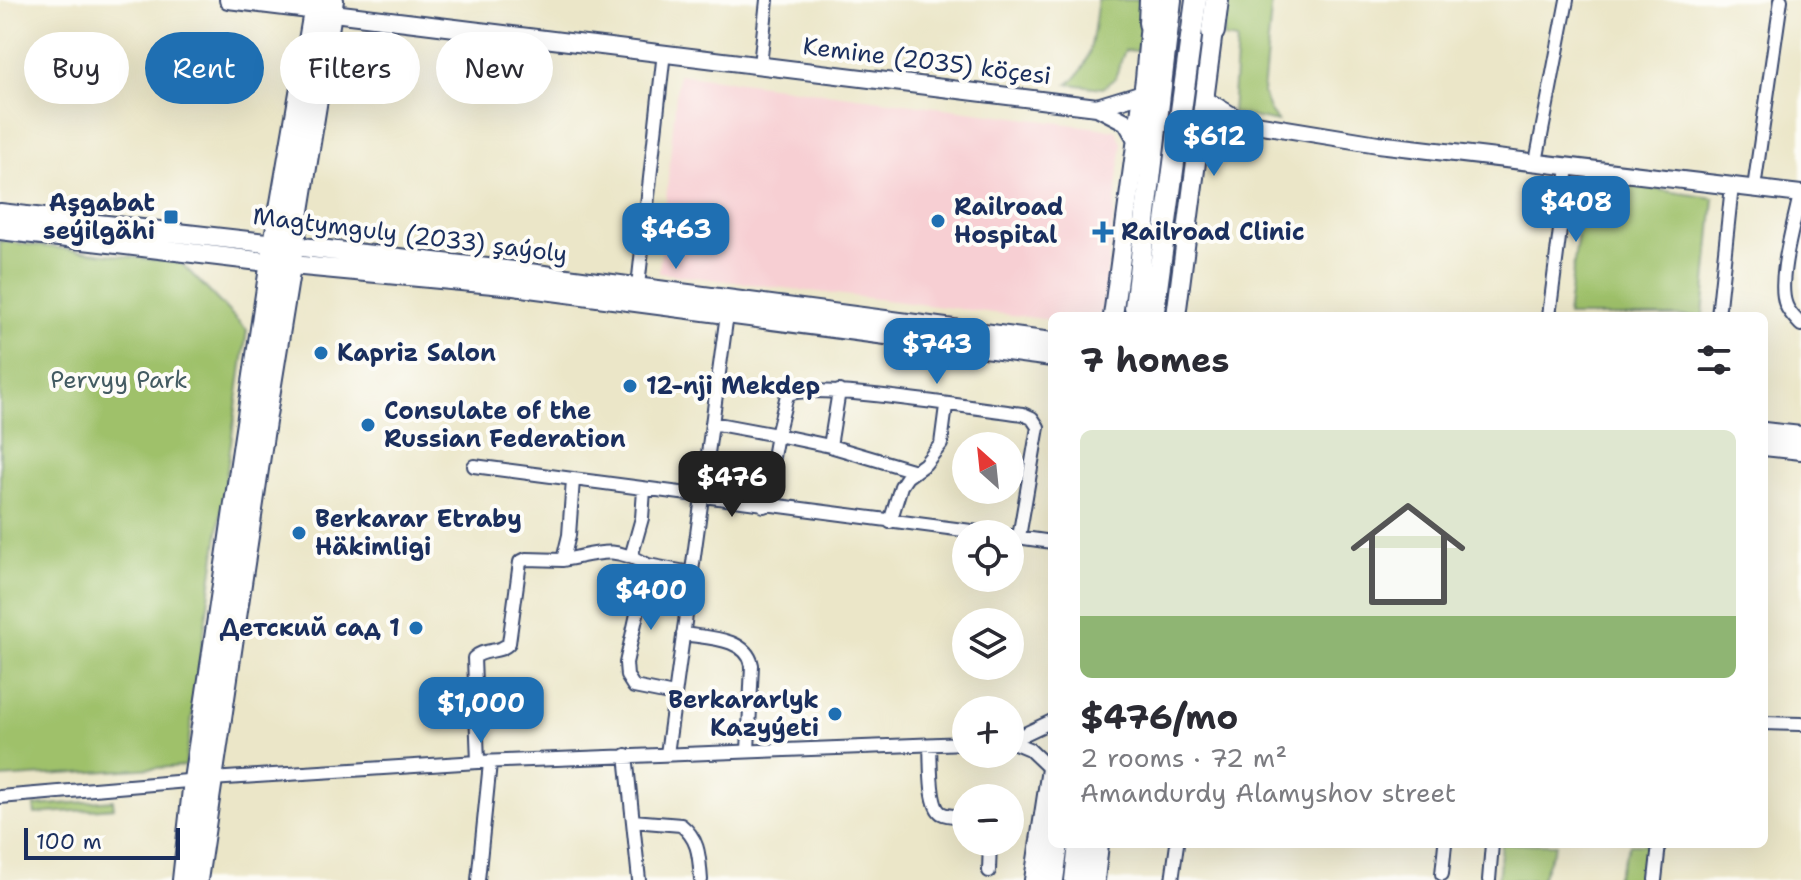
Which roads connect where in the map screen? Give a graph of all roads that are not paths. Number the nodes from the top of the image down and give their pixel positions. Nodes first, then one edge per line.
1 (228, 0) edge
2 (767, 0) edge
3 (1151, 0) edge
4 (1171, 0) edge
5 (1196, 0) edge
6 (1217, 0) edge
7 (1567, 0) edge
8 (1781, 0) edge
9 (324, 6) edge
10 (1150, 23) junction
11 (1213, 31) junction
12 (664, 52) junction
13 (1189, 53) junction
14 (1164, 55) junction
15 (760, 65) junction
16 (1206, 75) junction
17 (1144, 86) junction
18 (1204, 99) junction
19 (1097, 107) junction
20 (1243, 122) junction
21 (1198, 137) junction
22 (1137, 141) junction
23 (1536, 162) junction
24 (1568, 167) junction
25 (1732, 186) junction
26 (1754, 188) junction
27 (1800, 194) edge
28 (0, 213) edge
29 (0, 230) edge
30 (283, 254) junction
31 (637, 295) junction
32 (1114, 312) edge
33 (1177, 312) edge
34 (1550, 312) edge
35 (1718, 312) edge
36 (727, 314) junction
37 (1801, 325) edge
38 (1048, 342) edge
39 (1048, 356) edge
40 (839, 391) junction
41 (946, 406) junction
42 (712, 423) junction
43 (1768, 432) edge
44 (777, 435) junction
45 (1801, 436) edge
46 (830, 446) junction
47 (1768, 446) edge
48 (1801, 450) edge
49 (474, 466) dead end
50 (915, 471) junction
51 (573, 480) junction
52 (644, 490) junction
53 (702, 497) junction
54 (764, 506) junction
55 (1018, 520) edge
56 (890, 522) junction
57 (952, 529) edge
58 (1024, 537) edge
59 (1048, 541) edge
60 (631, 557) junction
61 (563, 560) junction
62 (648, 565) junction
63 (691, 573) junction
64 (683, 634) junction
65 (674, 695) junction
66 (1048, 723) edge
67 (1768, 723) edge
68 (1801, 724) edge
69 (1024, 734) edge
70 (952, 744) edge
71 (930, 745) junction
72 (1024, 747) edge
73 (748, 751) junction
74 (667, 754) junction
75 (626, 755) junction
76 (484, 762) junction
77 (1048, 767) edge
78 (203, 780) junction
79 (0, 797) edge
80 (1048, 797) edge
81 (952, 815) edge
82 (633, 821) junction
83 (1057, 848) edge
84 (1079, 848) edge
85 (1098, 848) edge
86 (1176, 848) edge
87 (1445, 848) edge
88 (1492, 848) edge
89 (1659, 848) edge
90 (990, 856) edge
91 (989, 871) dead end
92 (1442, 874) dead end
93 (183, 880) edge
94 (197, 880) edge
95 (478, 880) edge
96 (639, 880) edge
97 (701, 880) edge
98 (1035, 880) edge
99 (1053, 880) edge
100 (1075, 880) edge
101 (1094, 880) edge
102 (1172, 880) edge
103 (1489, 880) edge
104 (1655, 880) edge

1 - 9 street, Kemine (2035) köçesi
2 - 15 street
3 - 10 highway
4 - 14 main road
5 - 13 main road
6 - 11 highway
7 - 23 street
8 - 26 street
9 - 12 street, Kemine (2035) köçesi
9 - 30 main road
10 - 14 main road
10 - 17 main road
11 - 13 main road
11 - 16 main road
12 - 15 street, Kemine (2035) köçesi
12 - 31 street
13 - 14 main road
13 - 16 main road
14 - 17 main road
15 - 19 street, Kemine (2035) köçesi
16 - 18 main road
17 - 19 street, Kemine (2035) köçesi
17 - 22 main road
18 - 20 street
18 - 21 main road
19 - 22 street
20 - 21 street
20 - 23 street
21 - 33 main road
22 - 32 main road
23 - 24 street
24 - 25 street
24 - 34 street
25 - 26 street
25 - 35 street
26 - 27 street
27 - 37 street
28 - 30 main road, Magtymguly (2033) şaýoly
29 - 30 main road, Magtymguly (2033) şaýoly
30 - 31 main road, Magtymguly (2033) şaýoly
30 - 78 main road
31 - 36 main road, Magtymguly (2033) şaýoly
31 - 38 main road, Magtymguly (2033) şaýoly
36 - 39 main road, Magtymguly (2033) şaýoly
36 - 42 street
40 - 41 street
40 - 44 street
40 - 46 street
41 - 50 street
41 - 55 street
42 - 44 street
42 - 53 street
43 - 45 main road
44 - 46 street
44 - 54 street
46 - 50 street
47 - 48 main road
49 - 51 street
50 - 56 street
51 - 52 street
51 - 61 street
52 - 53 street
52 - 60 street
53 - 54 street
53 - 63 street
54 - 56 street
56 - 57 street
58 - 59 street
60 - 61 street
60 - 62 street
61 - 76 street
62 - 63 street
62 - 65 street
63 - 64 street
64 - 65 street
64 - 73 street
65 - 74 street
66 - 69 street
67 - 68 street
70 - 71 street
71 - 73 street
71 - 81 street
72 - 77 street
73 - 74 street
74 - 75 street
75 - 76 street
75 - 82 street
76 - 78 street
76 - 95 street
78 - 79 street
78 - 93 main road
78 - 94 main road
80 - 98 main road
82 - 96 street
82 - 97 street
83 - 99 main road
84 - 100 main road
85 - 101 main road
86 - 102 street
87 - 92 street
88 - 103 street
89 - 104 street
90 - 91 street

